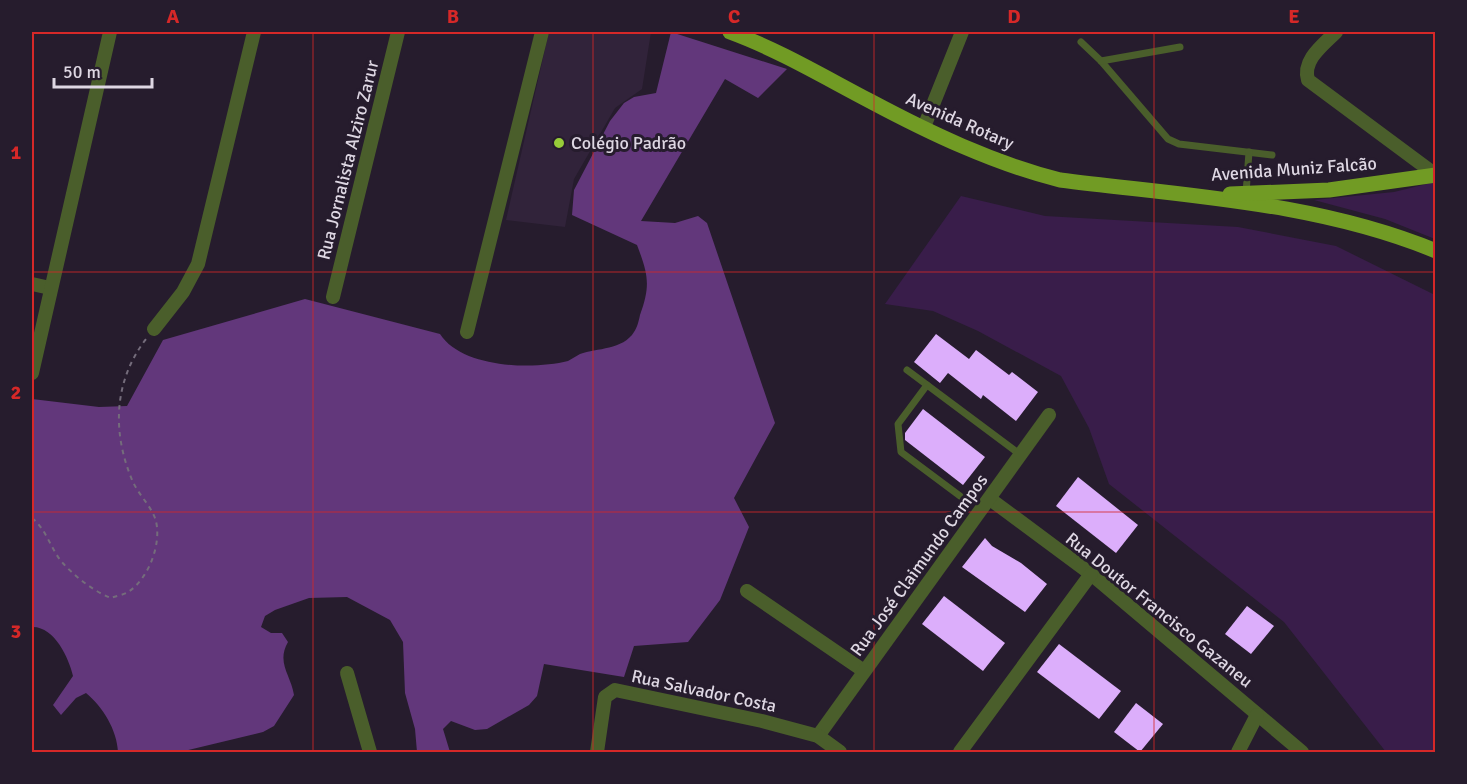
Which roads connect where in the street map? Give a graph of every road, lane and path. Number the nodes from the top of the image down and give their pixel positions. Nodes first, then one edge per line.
1 (110, 32) edge
2 (254, 32) edge
3 (398, 32) edge
4 (542, 32) edge
5 (730, 32) edge
6 (962, 32) edge
7 (1336, 32) edge
8 (1081, 42) dead end
9 (1180, 47) dead end
10 (1101, 61) junction
11 (924, 128) junction
12 (1249, 152) junction
13 (1272, 155) dead end
14 (1436, 175) edge
15 (1246, 194) junction
16 (1191, 196) junction
17 (1436, 251) edge
18 (32, 284) edge
19 (50, 288) junction
20 (333, 297) dead end
21 (154, 329) joint
22 (467, 332) dead end
23 (907, 370) dead end
24 (32, 373) edge
25 (927, 385) junction
26 (1049, 415) dead end
27 (1021, 455) junction
28 (960, 496) dead end
29 (990, 499) junction
30 (32, 518) edge
31 (1091, 574) junction
32 (747, 591) dead end
33 (864, 671) junction
34 (347, 673) dead end
35 (1257, 715) junction
36 (818, 736) junction
37 (370, 753) edge
38 (597, 753) edge
39 (840, 753) edge
40 (960, 753) edge
41 (1238, 753) edge
42 (1302, 753) edge

1 - 19 street
2 - 21 street
3 - 20 street, Rua Jornalista Alziro Zarur
4 - 22 street
5 - 11 main road, Avenida Rotary
6 - 11 street
7 - 14 street
8 - 10 lane
9 - 10 lane
10 - 12 lane
11 - 16 main road, Avenida Rotary
12 - 13 lane
12 - 15 lane
14 - 15 main road, Avenida Muniz Falcão
15 - 16 main road, Avenida Muniz Falcão
16 - 17 main road
18 - 19 street
19 - 24 street
21 - 30 path
23 - 25 lane
25 - 27 lane
25 - 28 lane
26 - 27 street, Rua José Claimundo Campos
27 - 29 street, Rua José Claimundo Campos
29 - 31 street, Rua Doutor Francisco Gazaneu
29 - 33 street, Rua José Claimundo Campos
31 - 35 street, Rua Doutor Francisco Gazaneu
31 - 40 street
32 - 33 street
33 - 36 street, Rua José Claimundo Campos
34 - 37 street
35 - 41 street
35 - 42 street, Rua Doutor Francisco Gazaneu
36 - 38 street, Rua Salvador Costa
36 - 39 street

